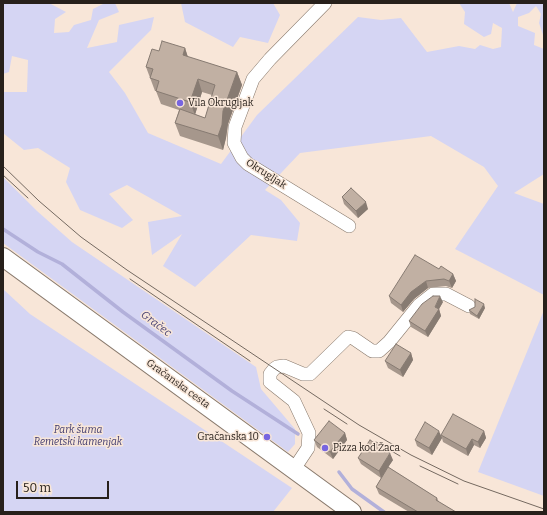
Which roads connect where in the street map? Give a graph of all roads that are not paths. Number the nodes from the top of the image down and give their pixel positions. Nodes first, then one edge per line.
1 (325, 3) edge
2 (349, 226) dead end
3 (3, 257) edge
4 (469, 306) dead end
5 (294, 469) junction
6 (352, 512) edge

1 - 2 street, Okrugljak
3 - 5 main road, Gračanska cesta
4 - 5 street
5 - 6 main road, Gračanska cesta

